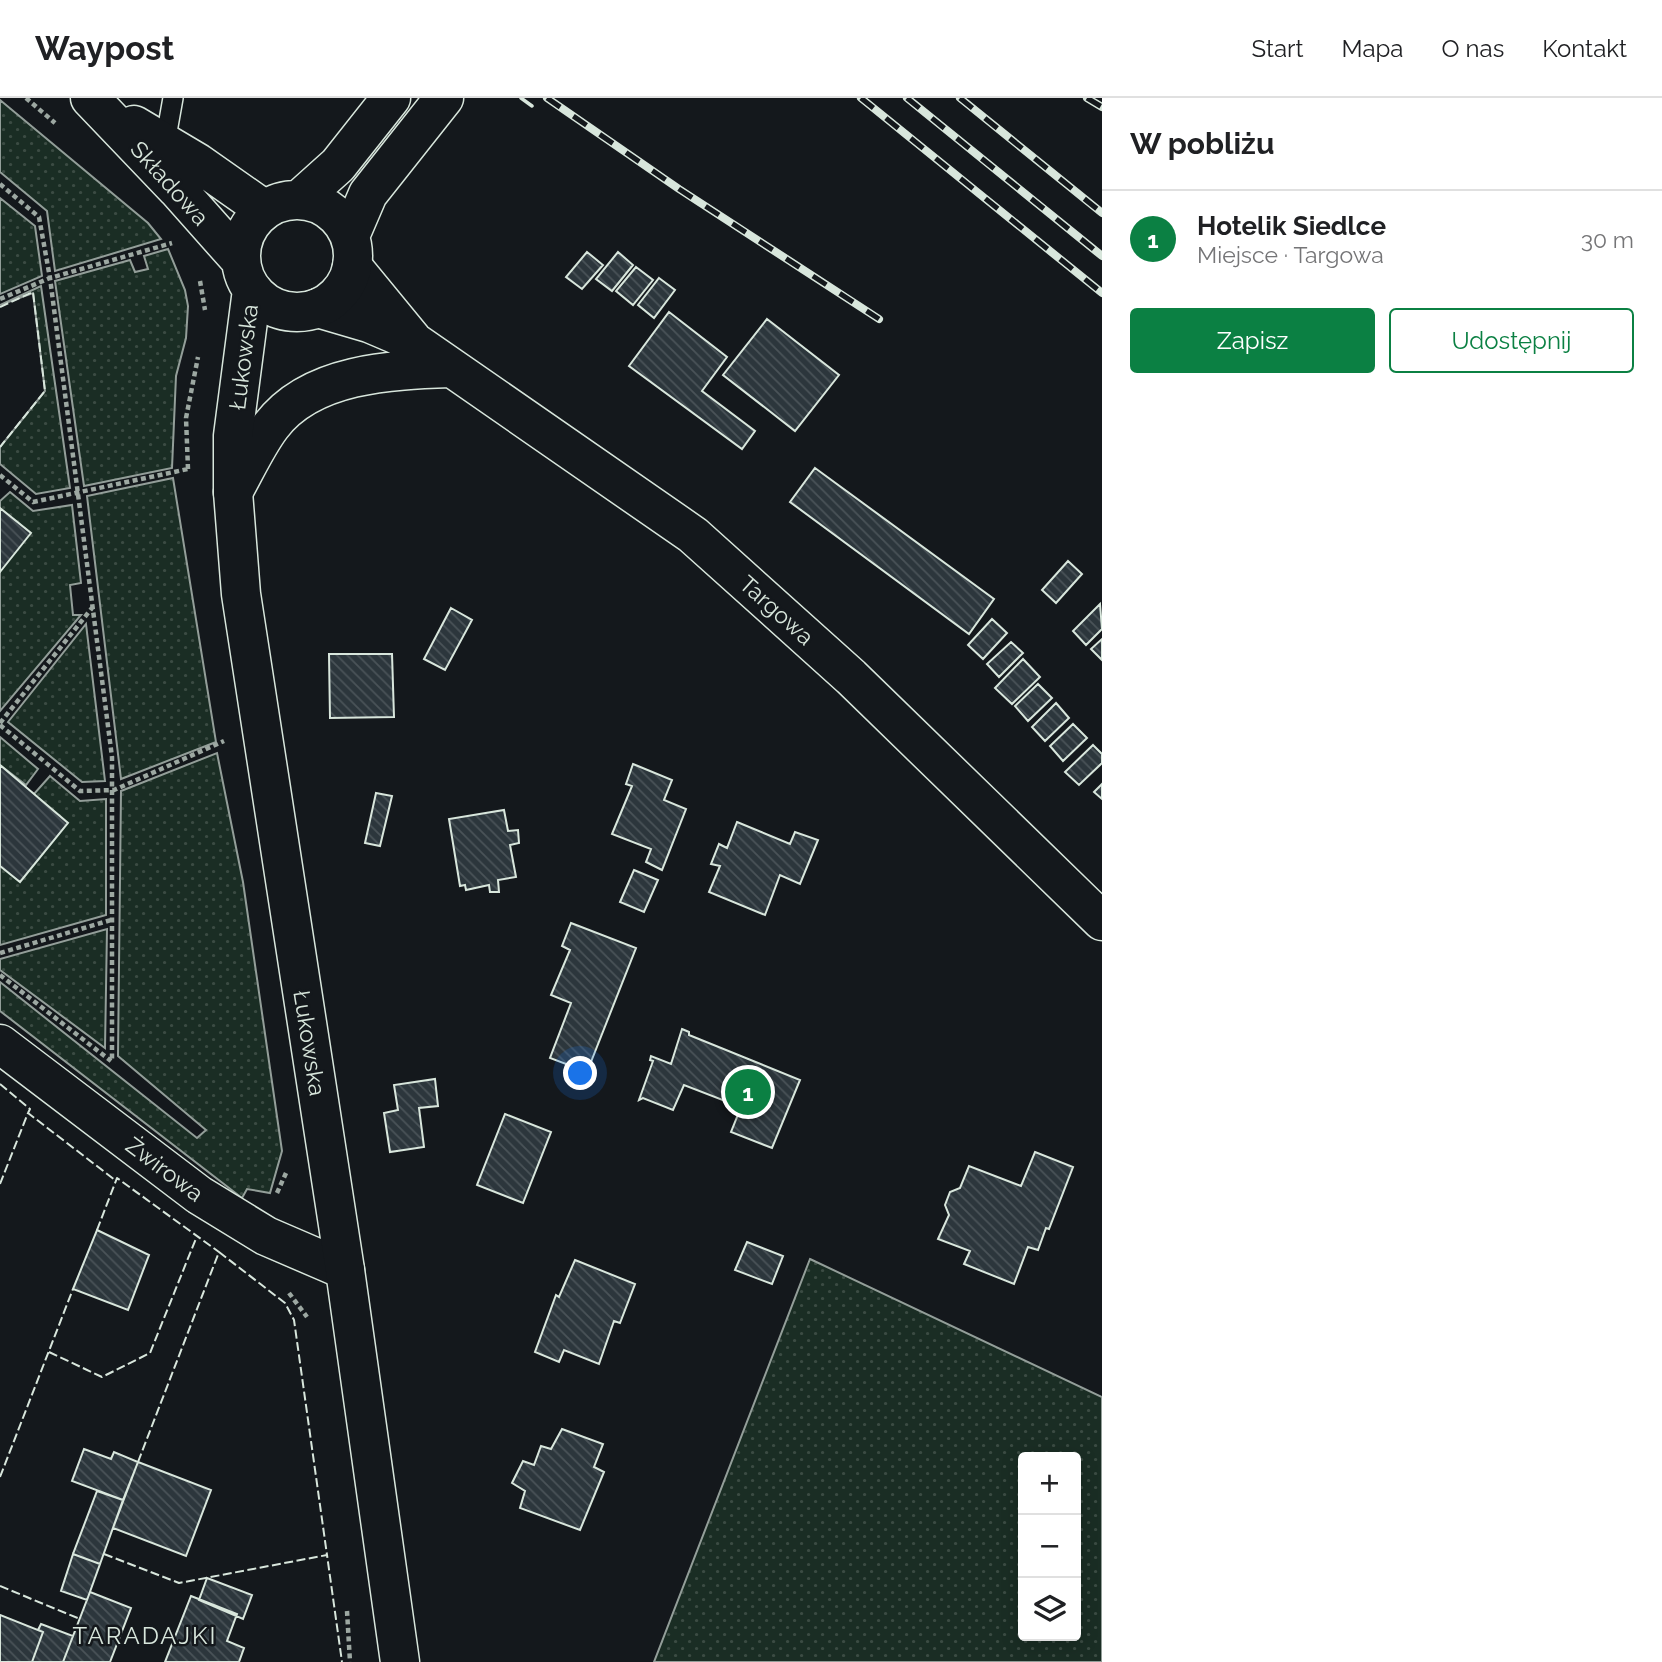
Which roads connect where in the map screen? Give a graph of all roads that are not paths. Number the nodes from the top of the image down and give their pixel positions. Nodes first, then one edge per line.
1 (173, 98) edge
2 (391, 98) edge
3 (444, 98) edge
4 (94, 102) edge
5 (165, 143) junction
6 (282, 205) junction
7 (351, 251) junction
8 (246, 276) junction
9 (303, 310) junction
10 (416, 343) junction
11 (451, 368) junction
12 (234, 424) junction
13 (233, 492) junction
14 (1102, 921) edge
15 (0, 1044) edge
16 (345, 1270) junction
17 (400, 1662) edge

1 - 5 lane
2 - 6 main road
3 - 7 main road
4 - 5 main road, Składowa
4 - 8 main road, Składowa
5 - 6 main road, Składowa
6 - 7 main road
6 - 8 main road
7 - 9 main road
7 - 10 main road, Targowa
8 - 9 main road
8 - 12 main road, Łukowska
9 - 10 main road, Targowa
9 - 12 main road, Łukowska
10 - 11 main road, Targowa
11 - 13 main road
11 - 14 main road, Targowa
12 - 13 main road, Łukowska
13 - 16 main road, Łukowska
15 - 16 main road, Żwirowa
16 - 17 main road, Łukowska

